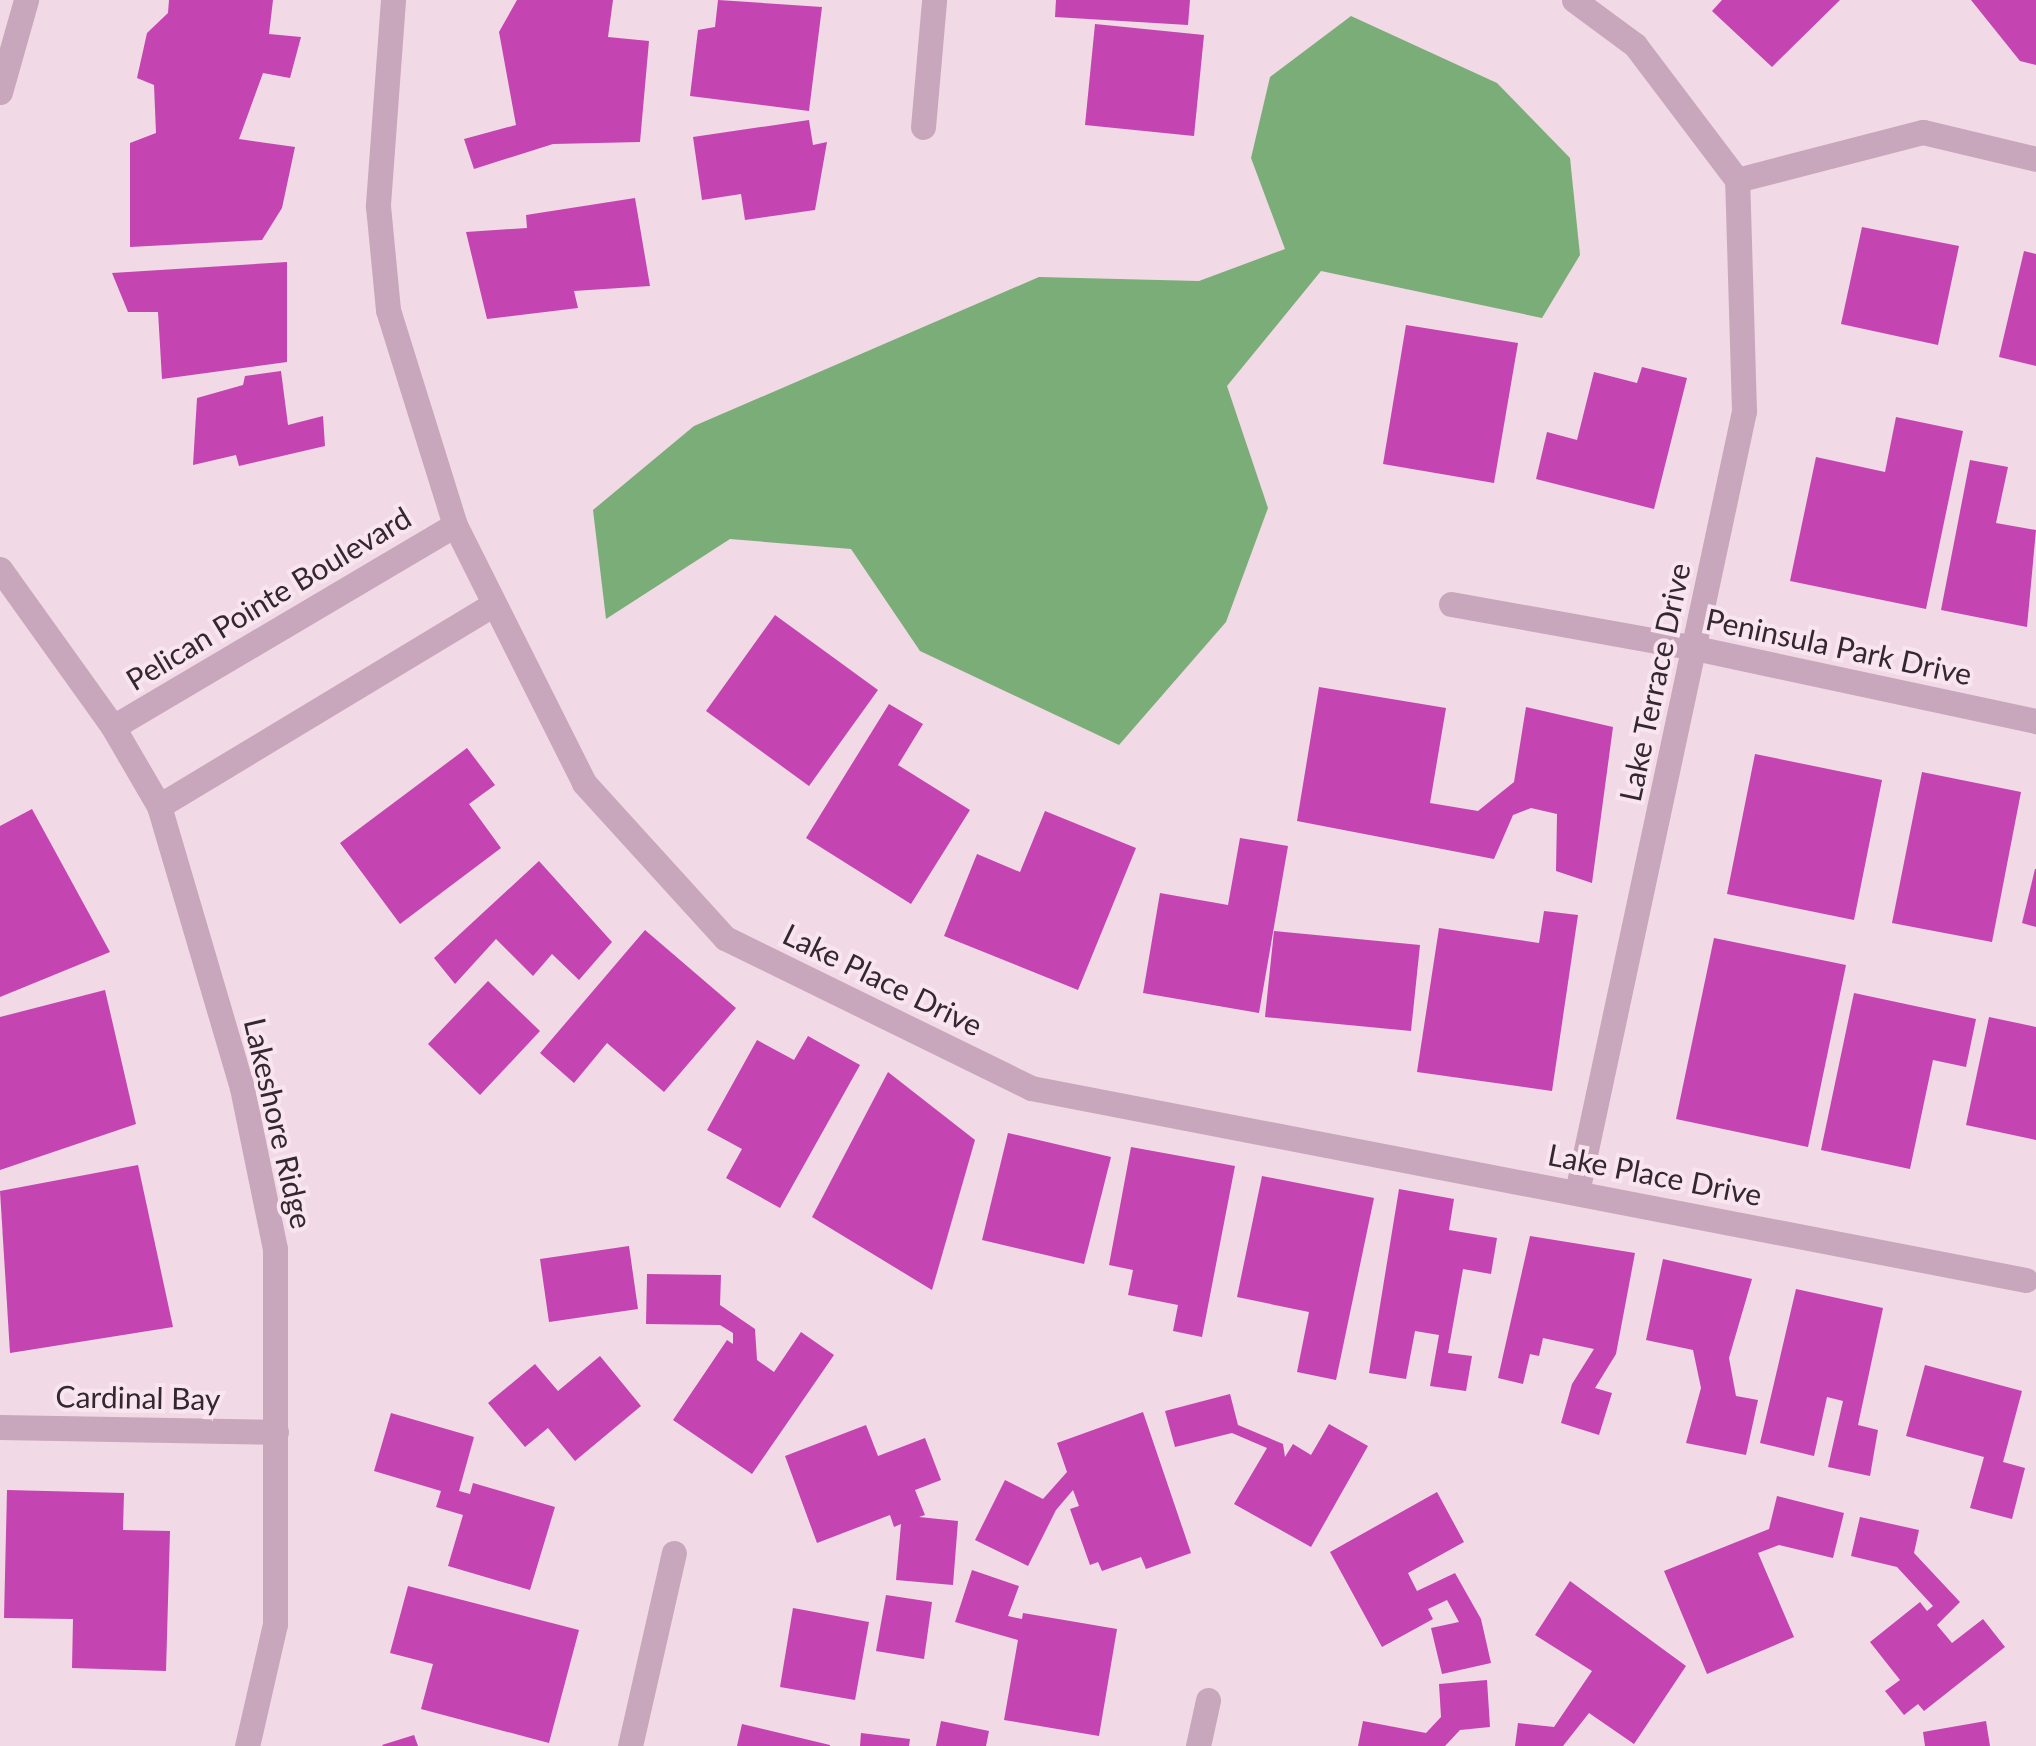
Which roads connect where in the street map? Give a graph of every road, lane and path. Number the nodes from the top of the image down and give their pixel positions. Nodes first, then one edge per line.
1 (26, 0) edge
2 (393, 0) edge
3 (934, 0) edge
4 (1574, 0) edge
5 (0, 92) edge
6 (924, 128) dead end
7 (2036, 159) edge
8 (1737, 180) junction
9 (455, 525) junction
10 (0, 569) edge
11 (494, 604) junction
12 (1451, 604) dead end
13 (1695, 648) junction
14 (2036, 721) edge
15 (114, 726) junction
16 (159, 806) junction
17 (1577, 1192) junction
18 (2026, 1280) dead end
19 (0, 1427) edge
20 (276, 1432) junction
21 (674, 1553) dead end
22 (1208, 1700) dead end
23 (247, 1746) edge
24 (630, 1746) edge
25 (1198, 1746) edge

1 - 5 street
2 - 9 street, Lake Place Drive
3 - 6 street
4 - 8 street
7 - 8 street
8 - 13 street, Lake Terrace Drive
9 - 11 street, Lake Place Drive
9 - 15 street, Pelican Pointe Boulevard
10 - 15 street, Lakeshore Ridge
11 - 16 street
11 - 17 street, Lake Place Drive
12 - 13 street, Peninsula Park Drive
13 - 14 street, Peninsula Park Drive
13 - 17 street, Lake Terrace Drive
15 - 16 street, Lakeshore Ridge
16 - 20 street, Lakeshore Ridge
17 - 18 street, Lake Place Drive
19 - 20 street, Cardinal Bay
20 - 23 street, Lakeshore Ridge
21 - 24 street
22 - 25 street

